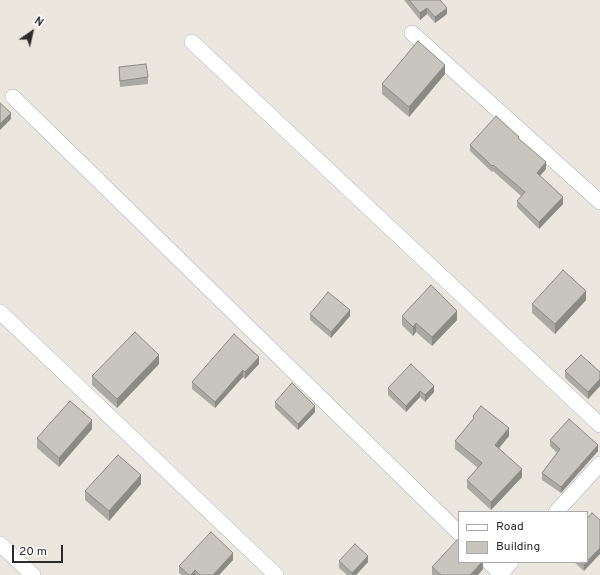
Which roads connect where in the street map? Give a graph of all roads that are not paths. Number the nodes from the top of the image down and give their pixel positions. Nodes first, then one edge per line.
1 (412, 33) dead end
2 (192, 42) dead end
3 (14, 97) dead end
4 (600, 202) edge
5 (0, 312) edge
6 (600, 425) edge
7 (600, 464) edge
8 (557, 511) edge
9 (458, 532) edge
10 (0, 544) edge
11 (490, 563) edge
12 (510, 563) edge
13 (33, 575) edge
14 (276, 575) edge
15 (501, 575) edge

1 - 4 street
2 - 6 street
3 - 9 street
5 - 14 street
7 - 8 street
10 - 13 street
11 - 15 street
12 - 15 street

